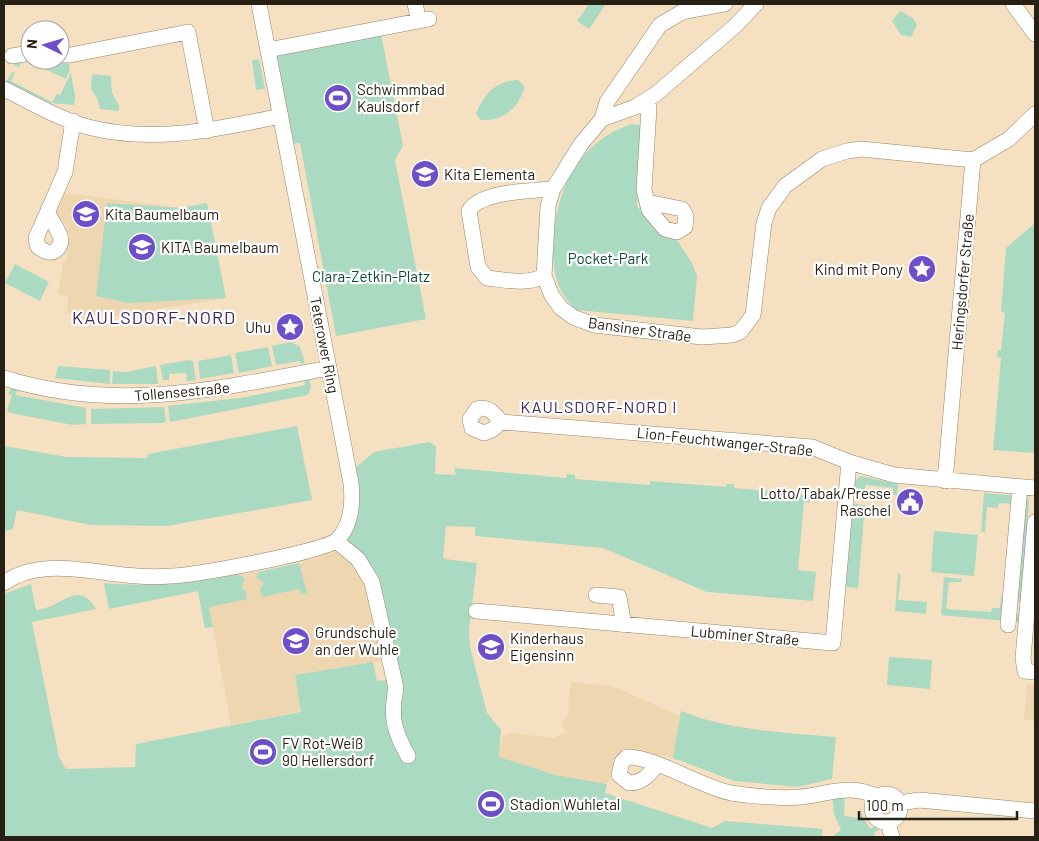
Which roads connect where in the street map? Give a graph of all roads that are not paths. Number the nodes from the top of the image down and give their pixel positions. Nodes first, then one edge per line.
1 (259, 4) edge
2 (416, 4) edge
3 (725, 4) edge
4 (756, 4) edge
5 (1013, 4) edge
6 (1035, 34) edge
7 (268, 50) junction
8 (20, 55) edge
9 (70, 55) edge
10 (12, 56) dead end
11 (4, 89) edge
12 (647, 100) junction
13 (1035, 114) edge
14 (281, 116) junction
15 (602, 119) junction
16 (73, 121) junction
17 (207, 131) junction
18 (973, 160) junction
19 (554, 189) junction
20 (647, 202) dead end
21 (48, 214) dead end
22 (544, 276) junction
23 (329, 368) junction
24 (4, 378) edge
25 (501, 422) dead end
26 (849, 462) junction
27 (945, 481) junction
28 (1028, 488) edge
29 (1035, 522) edge
30 (336, 541) junction
31 (4, 583) edge
32 (596, 595) dead end
33 (476, 611) dead end
34 (624, 625) junction
35 (1008, 625) dead end
36 (1035, 672) edge
37 (408, 756) dead end
38 (657, 765) dead end
39 (878, 796) junction
40 (900, 803) junction
41 (1035, 810) edge
42 (890, 830) edge

1 - 7 street, Teterower Ring
2 - 7 street
3 - 15 street
4 - 12 street
5 - 6 street
7 - 14 street, Teterower Ring
8 - 10 street
9 - 17 street
11 - 16 street
12 - 15 street
12 - 20 street
13 - 18 street
14 - 17 street
14 - 23 street, Teterower Ring
15 - 19 street, Bansiner Straße
16 - 17 street
16 - 21 street
18 - 22 street, Bansiner Straße
18 - 27 street, Heringsdorfer Straße
19 - 22 street, Bansiner Straße
19 - 22 street
23 - 24 street, Tollensestraße
23 - 30 street, Teterower Ring
25 - 26 street, Lion-Feuchtwanger-Straße
26 - 27 street, Lion-Feuchtwanger-Straße
26 - 34 street, Lubminer Straße
27 - 28 street, Lion-Feuchtwanger-Straße
28 - 35 street
29 - 36 street
30 - 31 street
30 - 37 street
32 - 34 street
33 - 34 street, Lubminer Straße
38 - 39 street
39 - 40 street
39 - 42 street
40 - 41 street
40 - 42 street

